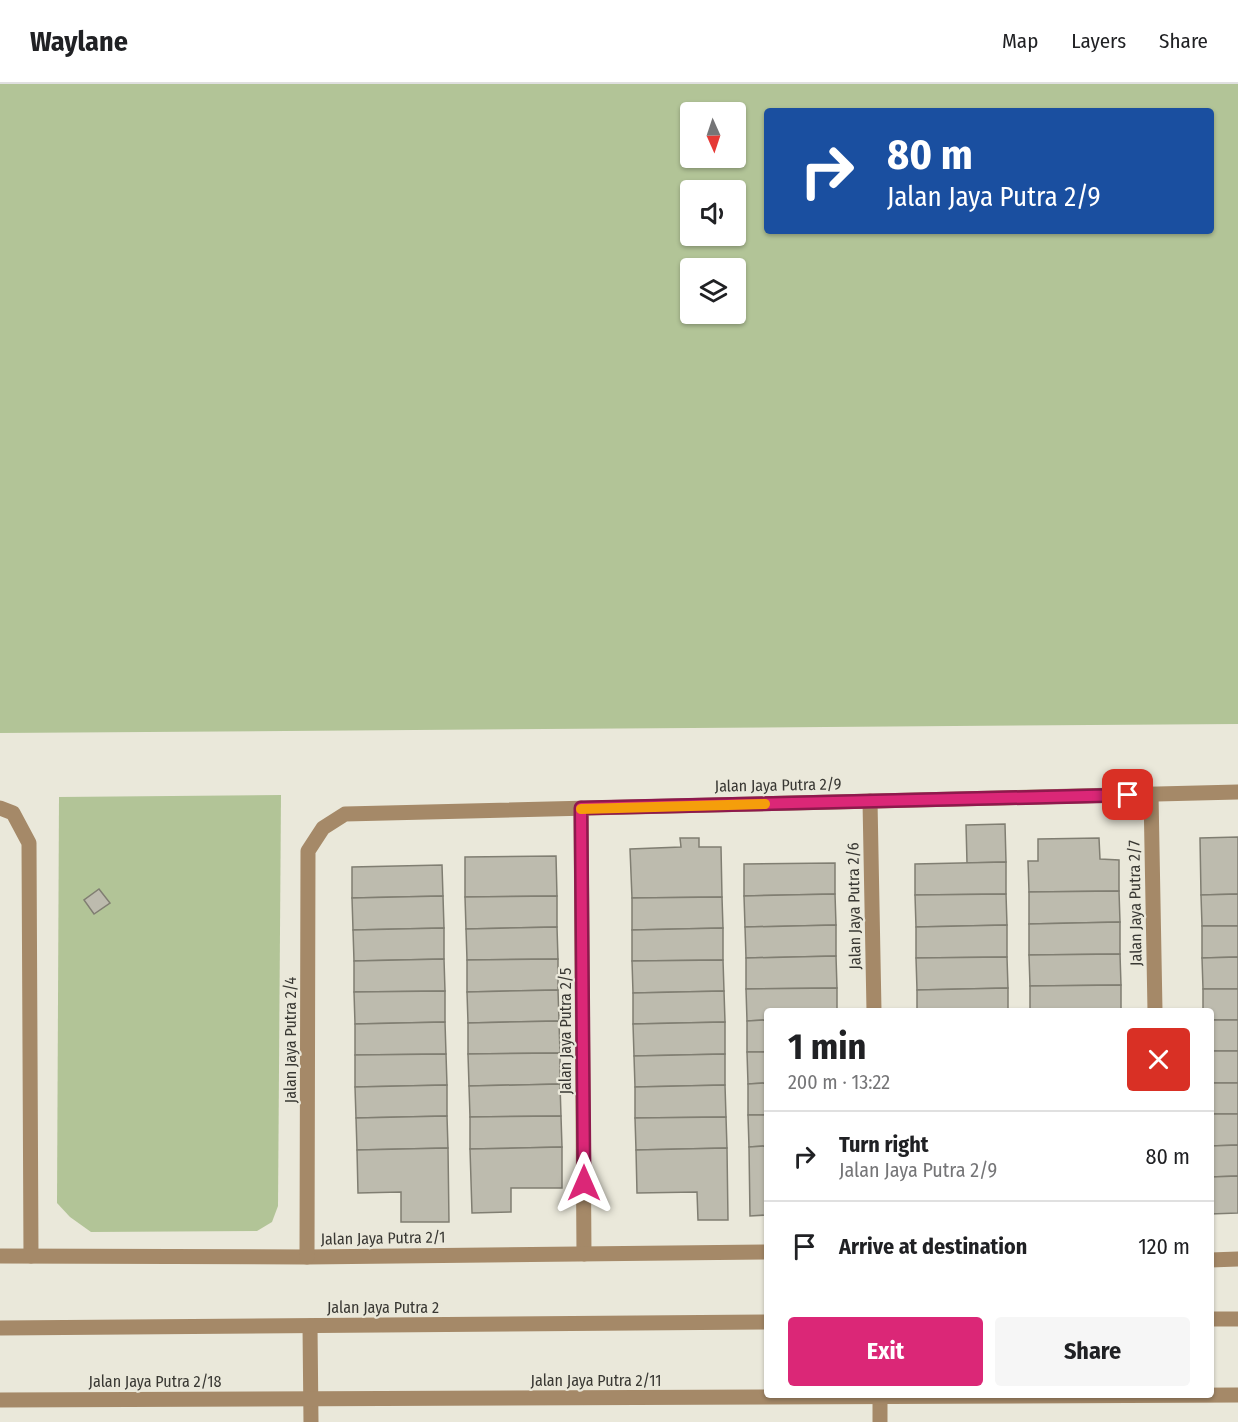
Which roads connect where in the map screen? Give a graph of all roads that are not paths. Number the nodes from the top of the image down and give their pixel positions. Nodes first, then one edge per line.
1 (1238, 792) edge
2 (1151, 794) junction
3 (870, 801) junction
4 (0, 808) edge
5 (581, 808) junction
6 (323, 828) joint
7 (874, 1008) edge
8 (1155, 1008) edge
9 (764, 1252) edge
10 (584, 1254) junction
11 (0, 1256) edge
12 (31, 1256) junction
13 (307, 1257) junction
14 (1238, 1259) edge
15 (1214, 1260) edge
16 (1214, 1319) edge
17 (1238, 1319) edge
18 (764, 1322) edge
19 (310, 1326) junction
20 (0, 1328) edge
21 (1214, 1395) edge
22 (1238, 1395) edge
23 (764, 1396) edge
24 (311, 1398) junction
25 (880, 1398) edge
26 (0, 1400) edge
27 (311, 1422) edge
28 (880, 1422) edge

1 - 2 street, Jalan Jaya Putra 2/9
2 - 3 street, Jalan Jaya Putra 2/9
2 - 8 street, Jalan Jaya Putra 2/7
3 - 5 street, Jalan Jaya Putra 2/9
3 - 7 street, Jalan Jaya Putra 2/6
4 - 12 street
5 - 6 street, Jalan Jaya Putra 2/9
5 - 10 street, Jalan Jaya Putra 2/5
6 - 13 street, Jalan Jaya Putra 2/4
9 - 10 street, Jalan Jaya Putra 2/1
10 - 13 street, Jalan Jaya Putra 2/1
11 - 12 street, Jalan Jaya Putra 2/1
12 - 13 street, Jalan Jaya Putra 2/1
14 - 15 street
16 - 17 street
18 - 19 street, Jalan Jaya Putra 2
19 - 20 street, Jalan Jaya Putra 2
19 - 24 street
21 - 22 street, Jalan Jaya Putra 2/11
23 - 24 street, Jalan Jaya Putra 2/11
24 - 26 street, Jalan Jaya Putra 2/18
24 - 27 street
25 - 28 street

